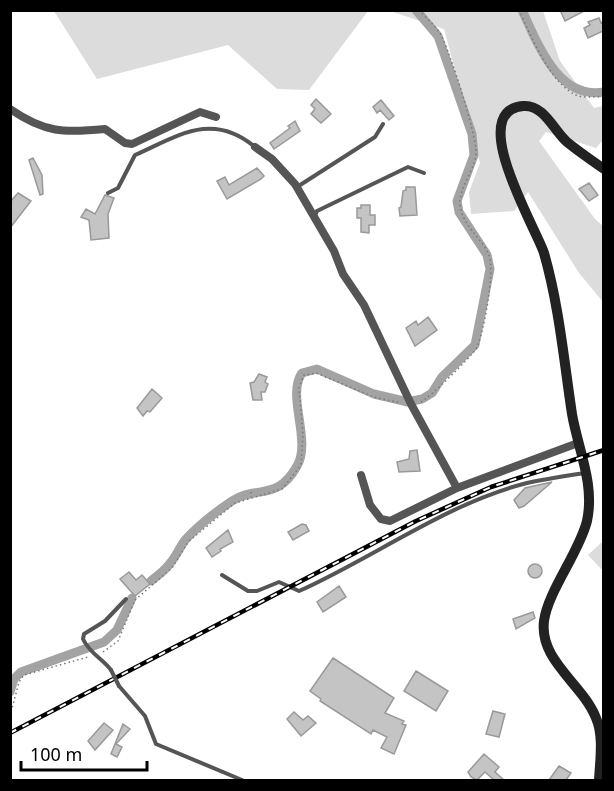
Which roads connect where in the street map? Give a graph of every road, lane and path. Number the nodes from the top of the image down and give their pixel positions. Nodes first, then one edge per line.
1 (419, 10) edge
2 (519, 10) edge
3 (603, 96) edge
4 (10, 109) edge
5 (216, 117) dead end
6 (383, 124) dead end
7 (255, 147) joint
8 (603, 169) edge
9 (424, 173) dead end
10 (296, 188) junction
11 (108, 193) dead end
12 (313, 218) junction
13 (411, 404) junction
14 (578, 443) junction
15 (586, 473) junction
16 (361, 475) dead end
17 (457, 488) junction
18 (251, 492) dead end
19 (252, 498) junction
20 (222, 574) dead end
21 (126, 599) dead end
22 (94, 655) junction
23 (10, 716) edge
24 (242, 780) edge
25 (599, 780) edge

1 - 13 path
2 - 3 path
4 - 5 street
6 - 10 lane
7 - 10 street
7 - 11 lane
8 - 14 street
9 - 12 lane
10 - 12 street
12 - 13 street
13 - 17 street
13 - 19 path
14 - 15 street
14 - 17 street
15 - 20 lane
15 - 25 street
16 - 17 street
18 - 19 path
19 - 22 path
21 - 22 lane
22 - 23 path
22 - 24 lane, bridge

